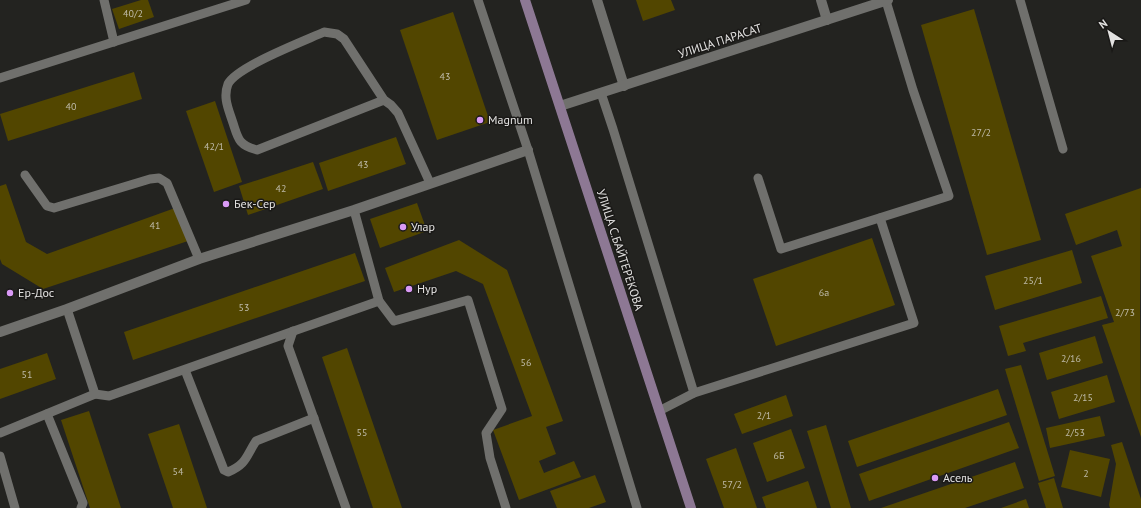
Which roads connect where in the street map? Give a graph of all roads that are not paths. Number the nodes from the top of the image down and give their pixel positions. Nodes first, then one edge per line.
1 (104, 0) edge
2 (246, 0) edge
3 (478, 0) edge
4 (526, 0) edge
5 (597, 0) edge
6 (821, 0) edge
7 (887, 0) edge
8 (1020, 0) edge
9 (827, 20) junction
10 (114, 42) junction
11 (0, 78) edge
12 (624, 86) junction
13 (601, 93) junction
14 (384, 100) junction
15 (560, 106) junction
16 (1063, 149) dead end
17 (528, 150) junction
18 (25, 175) dead end
19 (758, 178) dead end
20 (430, 183) junction
21 (354, 210) junction
22 (880, 218) junction
23 (199, 259) junction
24 (379, 301) junction
25 (67, 309) junction
26 (293, 331) junction
27 (0, 332) edge
28 (185, 370) junction
29 (694, 393) junction
30 (95, 394) junction
31 (658, 411) junction
32 (47, 414) junction
33 (314, 418) junction
34 (0, 433) edge
35 (0, 456) edge
36 (15, 508) edge
37 (80, 508) edge
38 (346, 508) edge
39 (506, 508) edge
40 (636, 508) edge
41 (691, 508) edge

1 - 10 lane
2 - 10 lane
3 - 17 lane
4 - 15 main road, УЛИЦА С.БАЙТЕРЕКОВА
5 - 12 street
6 - 9 street
7 - 9 street, УЛИЦА ПАРАСАТ
7 - 22 lane
8 - 16 lane
9 - 12 street, УЛИЦА ПАРАСАТ
10 - 11 lane
12 - 13 street, УЛИЦА ПАРАСАТ
13 - 15 street, УЛИЦА ПАРАСАТ
13 - 29 lane
14 - 14 lane
14 - 20 lane
15 - 31 main road, УЛИЦА С.БАЙТЕРЕКОВА
17 - 20 street
17 - 40 lane
18 - 23 lane
19 - 22 lane
20 - 21 street
21 - 23 street
21 - 24 lane
22 - 29 lane
23 - 25 street
24 - 26 lane
24 - 39 lane
25 - 27 street
25 - 30 lane
26 - 28 lane
26 - 33 lane
28 - 30 lane
28 - 33 lane
29 - 31 lane
30 - 32 lane
31 - 41 main road, УЛИЦА С.БАЙТЕРЕКОВА
32 - 34 lane
32 - 37 lane
33 - 38 lane
35 - 36 lane

